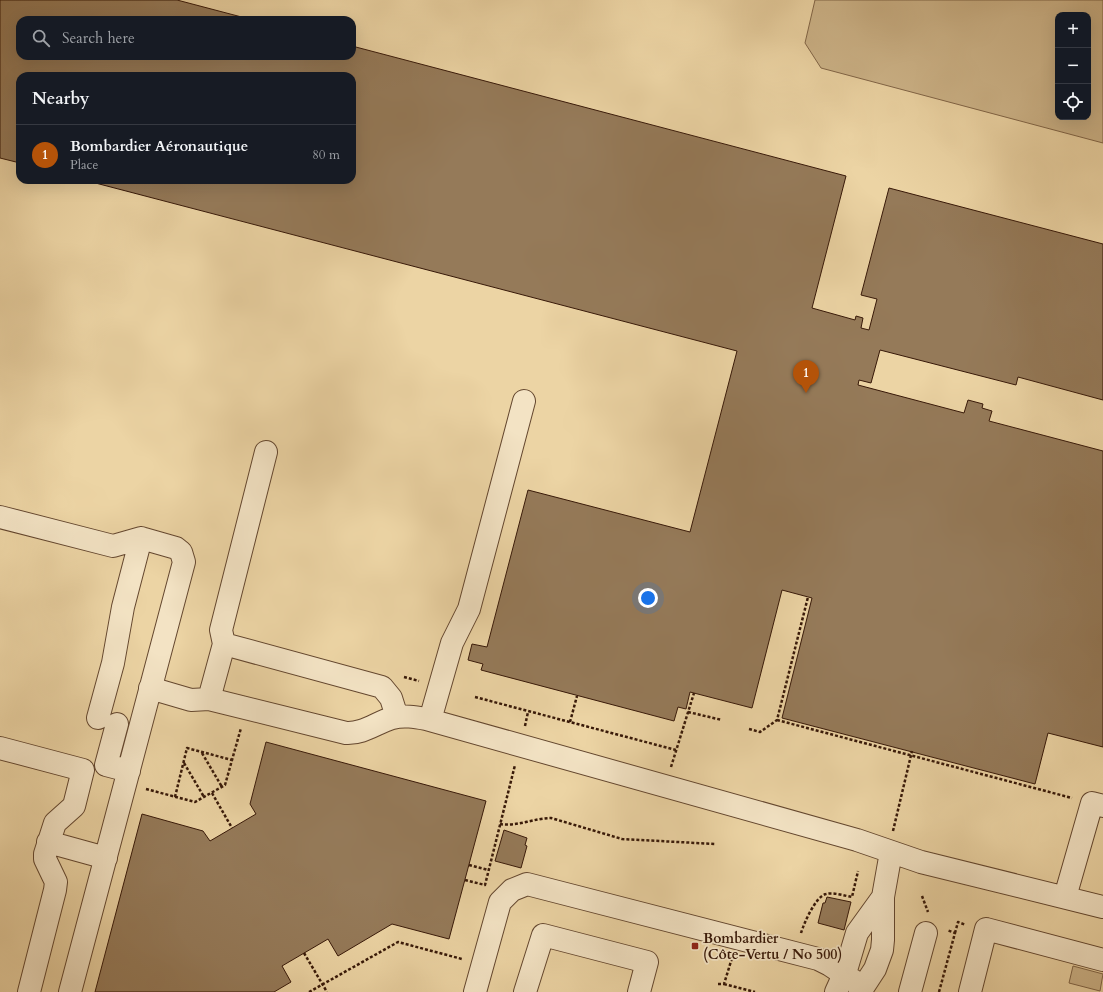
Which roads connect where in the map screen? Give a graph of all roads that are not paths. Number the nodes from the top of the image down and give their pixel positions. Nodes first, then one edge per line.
1 (524, 401) dead end
2 (266, 452) dead end
3 (0, 518) edge
4 (142, 538) junction
5 (224, 644) junction
6 (150, 688) junction
7 (209, 699) junction
8 (397, 717) junction
9 (430, 720) junction
10 (0, 748) edge
11 (135, 779) junction
12 (1103, 806) edge
13 (50, 835) junction
14 (892, 842) junction
15 (107, 852) junction
16 (1066, 897) junction
17 (883, 898) junction
18 (1103, 907) edge
19 (926, 933) dead end
20 (1103, 960) edge
21 (840, 983) edge
22 (861, 989) edge
23 (29, 992) edge
24 (70, 992) edge
25 (475, 992) edge
26 (525, 992) edge
27 (639, 992) edge
28 (910, 992) edge
29 (970, 992) edge

1 - 9 lane
2 - 5 lane
3 - 4 lane
4 - 6 lane
4 - 11 lane
5 - 7 lane
5 - 8 lane
6 - 7 lane
6 - 11 lane
7 - 8 lane
8 - 9 lane
9 - 14 lane
10 - 13 lane
11 - 15 lane
12 - 16 lane
13 - 15 lane
13 - 23 lane
14 - 16 lane
14 - 17 lane
15 - 24 lane
16 - 18 lane
17 - 21 lane
17 - 22 lane
19 - 28 lane
20 - 29 lane
21 - 22 lane
21 - 25 lane
26 - 27 lane

